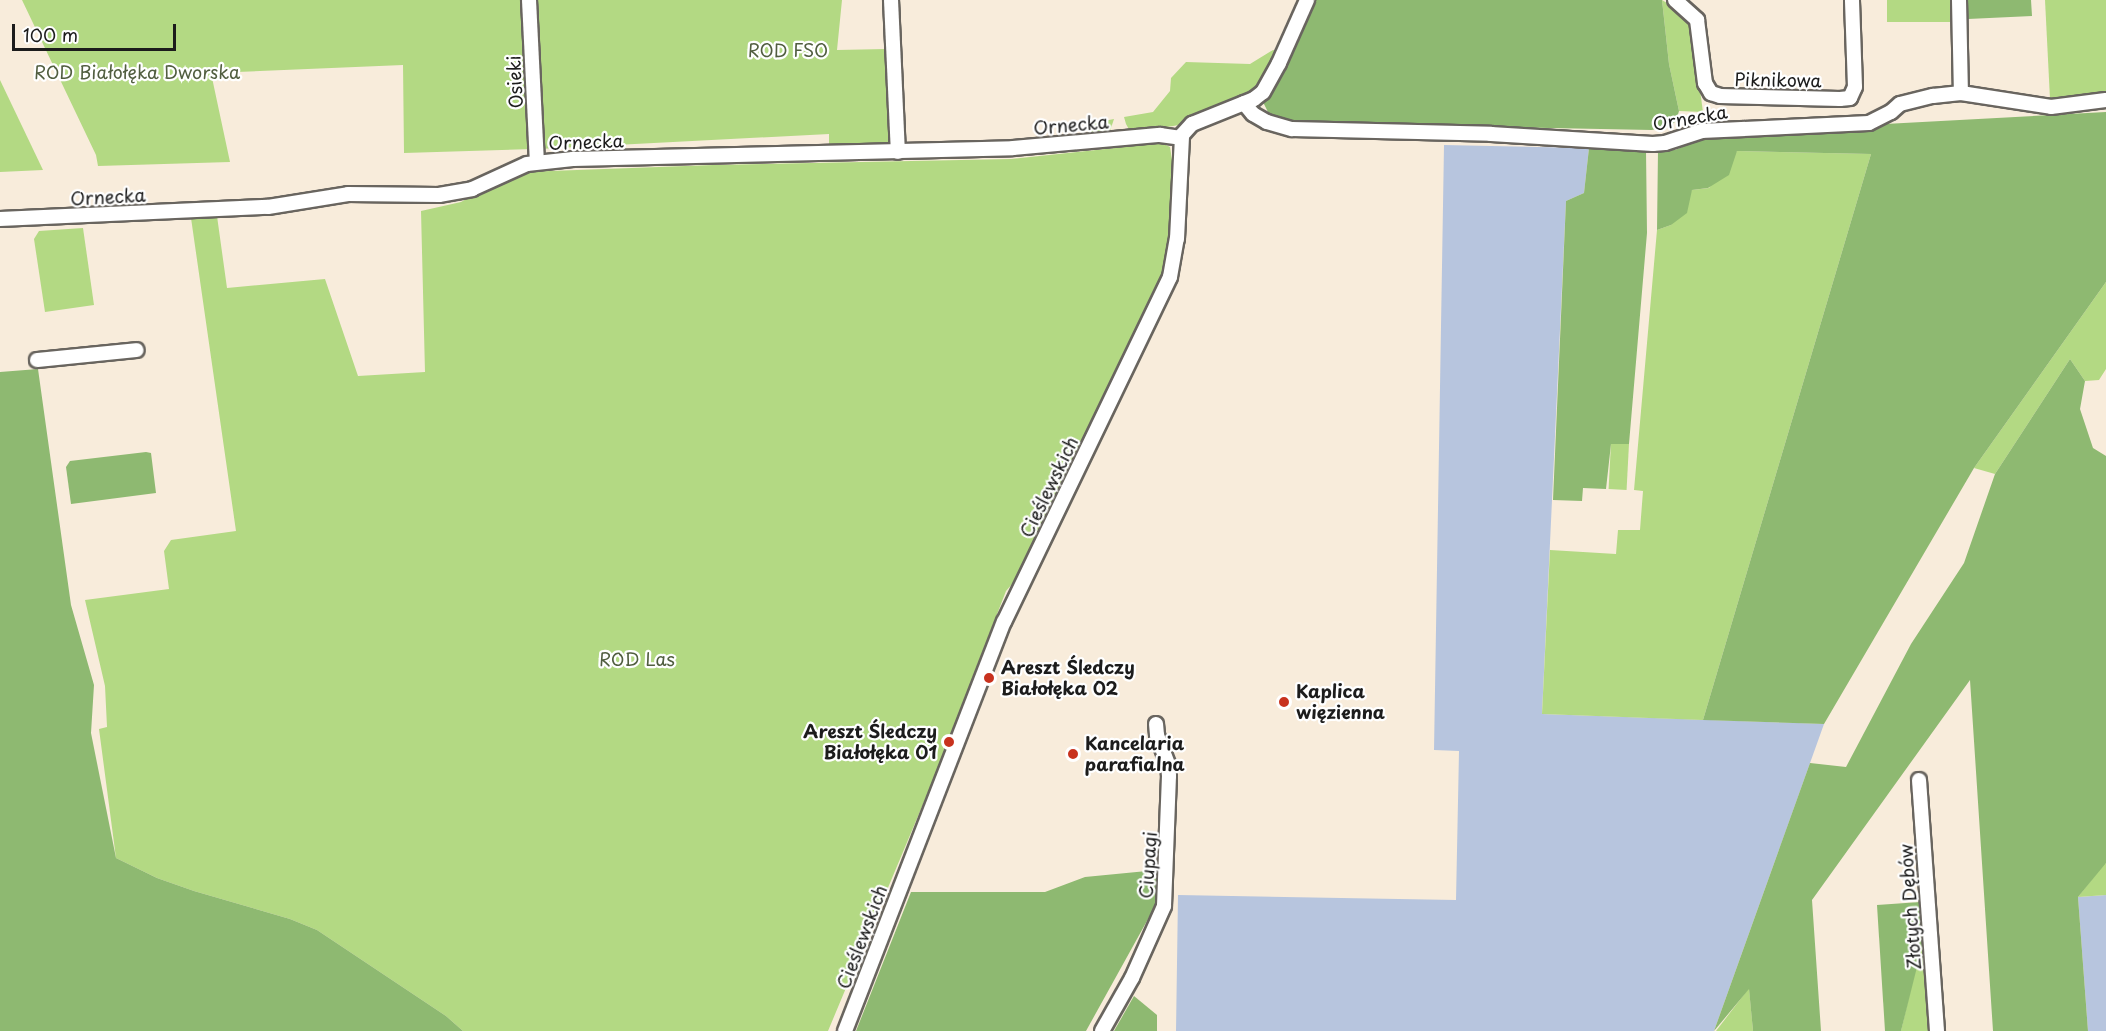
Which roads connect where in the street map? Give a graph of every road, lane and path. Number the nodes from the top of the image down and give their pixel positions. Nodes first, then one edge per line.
1 (529, 0) edge
2 (891, 0) edge
3 (1307, 0) edge
4 (1675, 0) edge
5 (1852, 0) edge
6 (1959, 0) edge
7 (1961, 93) junction
8 (2106, 100) edge
9 (1244, 103) junction
10 (1181, 138) junction
11 (898, 152) junction
12 (537, 162) junction
13 (0, 219) edge
14 (137, 350) dead end
15 (37, 360) dead end
16 (1156, 724) dead end
17 (1919, 780) dead end
18 (845, 1031) edge
19 (1102, 1031) edge
20 (1936, 1031) edge

1 - 12 street, Osieki
2 - 11 street
3 - 9 street
4 - 5 street, Piknikowa
6 - 7 street
7 - 8 street, Ornecka
7 - 9 street, Ornecka
9 - 10 street
10 - 11 street, Ornecka
10 - 18 street, Cieślewskich
11 - 12 street, Ornecka
12 - 13 street, Ornecka
14 - 15 street
16 - 19 street, Ciupagi
17 - 20 street, Złotych Dębów

